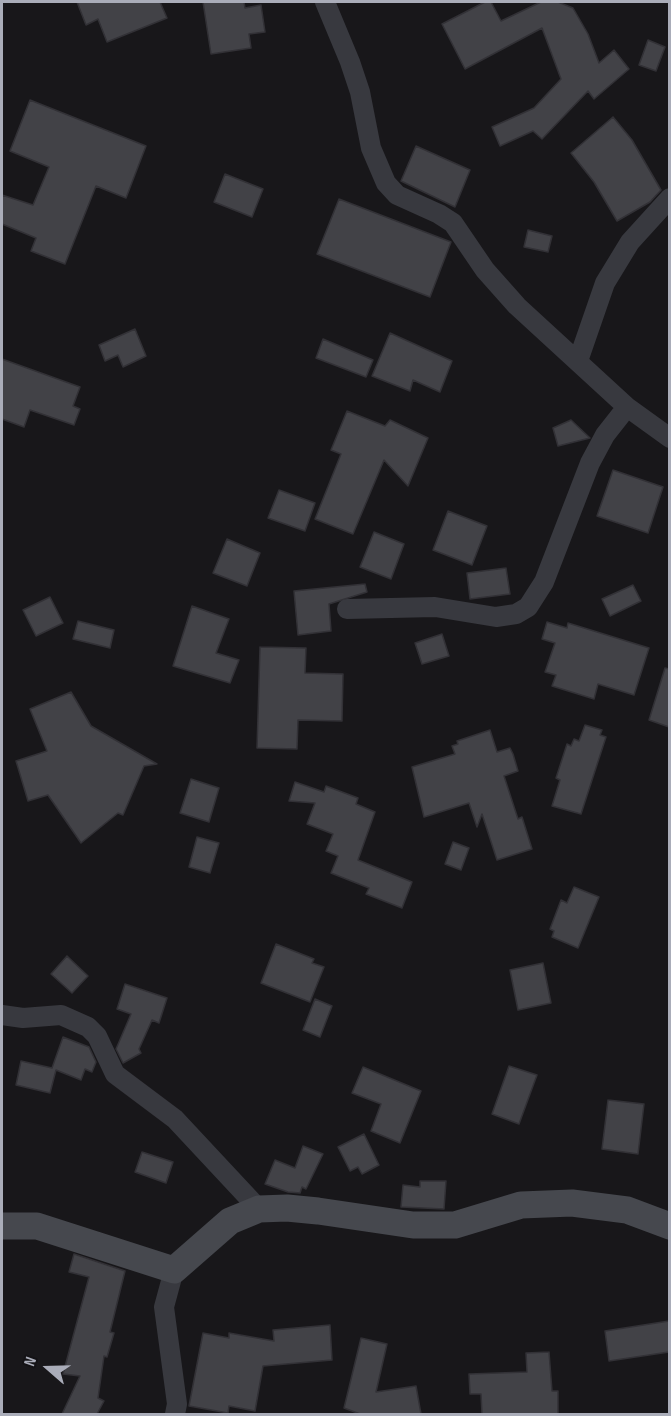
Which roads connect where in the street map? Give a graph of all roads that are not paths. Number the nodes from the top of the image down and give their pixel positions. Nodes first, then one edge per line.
1 (325, 2) edge
2 (669, 198) edge
3 (578, 361) junction
4 (627, 407) junction
5 (669, 438) edge
6 (347, 609) dead end
7 (2, 1015) edge
8 (258, 1209) junction
9 (2, 1226) edge
10 (669, 1226) edge
11 (174, 1270) junction
12 (176, 1414) edge

1 - 3 street
2 - 3 street
3 - 4 street
4 - 5 street
4 - 6 street
7 - 8 street
8 - 10 street
8 - 11 street
9 - 11 street
11 - 12 street

